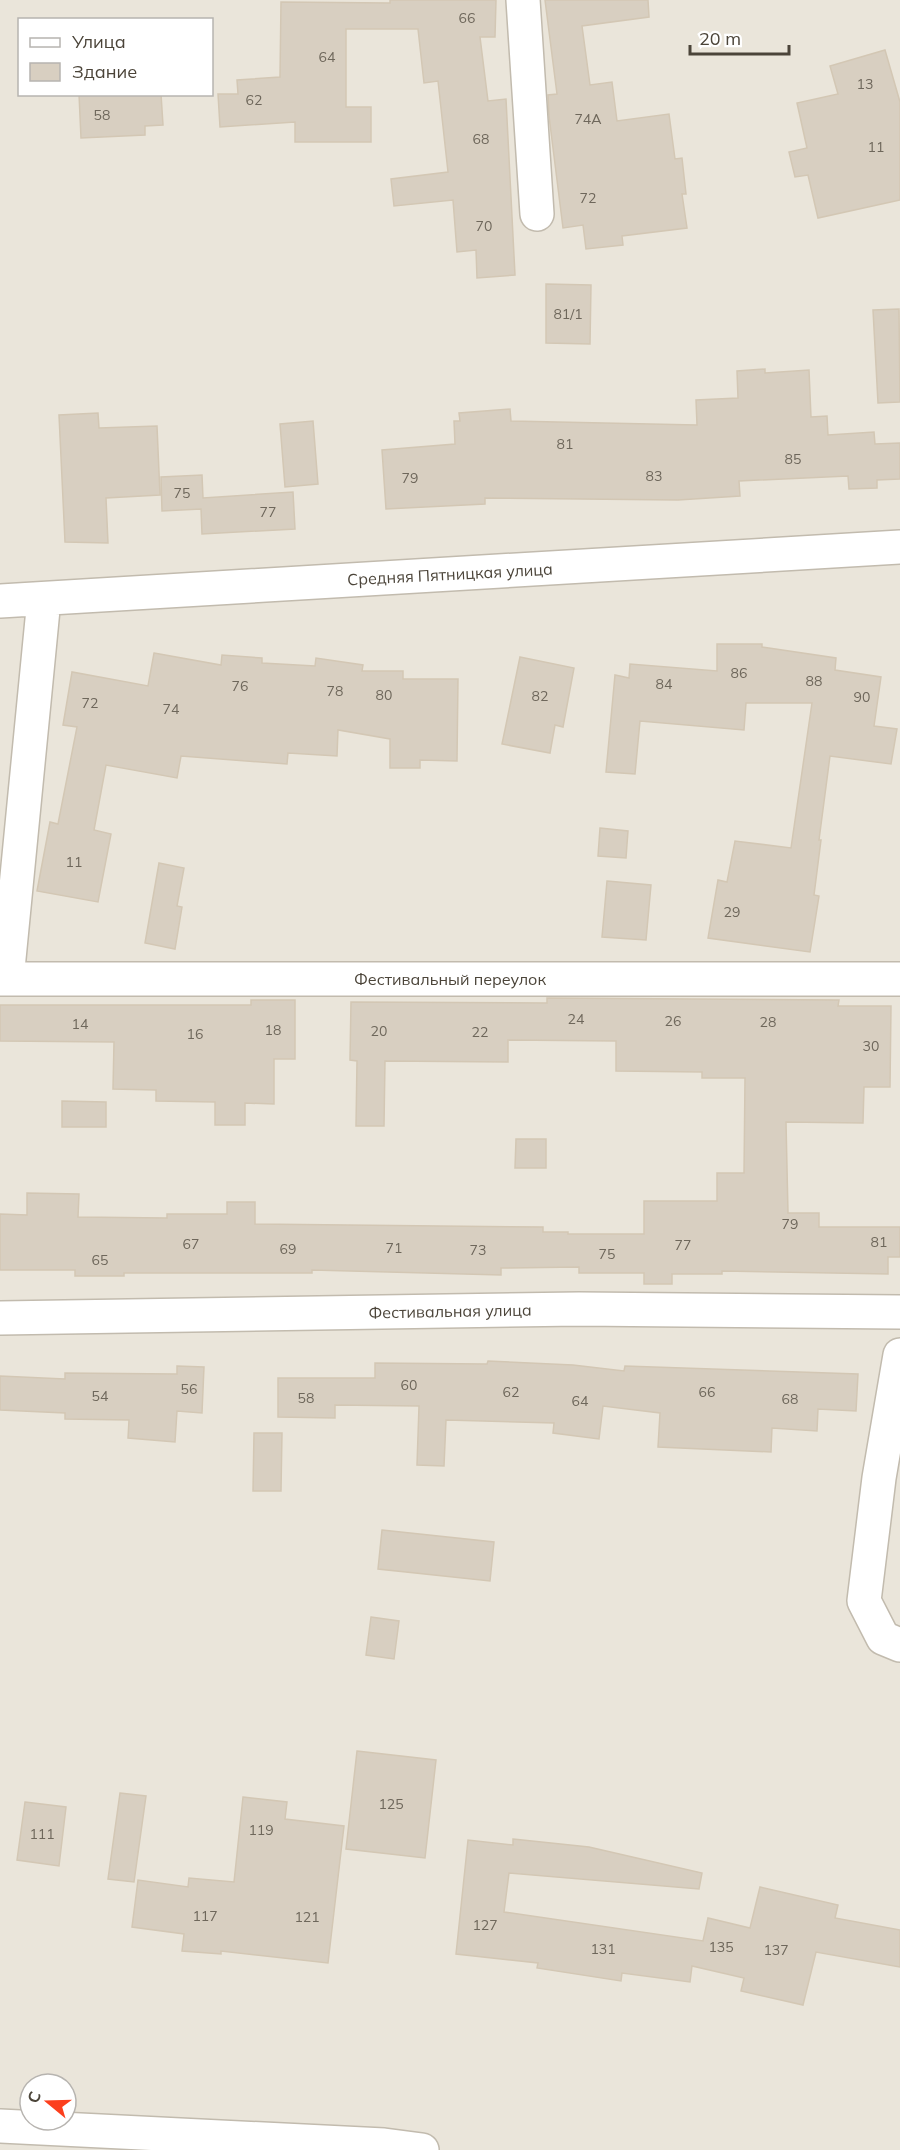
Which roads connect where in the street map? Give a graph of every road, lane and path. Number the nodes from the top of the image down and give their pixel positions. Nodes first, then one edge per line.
1 (523, 0) edge
2 (537, 214) dead end
3 (900, 547) edge
4 (44, 599) junction
5 (0, 601) edge
6 (4, 979) edge
7 (900, 979) edge
8 (900, 1312) edge
9 (0, 1318) edge
10 (900, 1355) edge
11 (900, 1645) edge
12 (0, 2126) edge
13 (422, 2150) edge

1 - 2 street
3 - 4 street, Средняя Пятницкая улица
4 - 5 street, Средняя Пятницкая улица
4 - 6 street
6 - 7 street, Фестивальный переулок
8 - 9 street, Фестивальная улица
10 - 11 street
12 - 13 street

